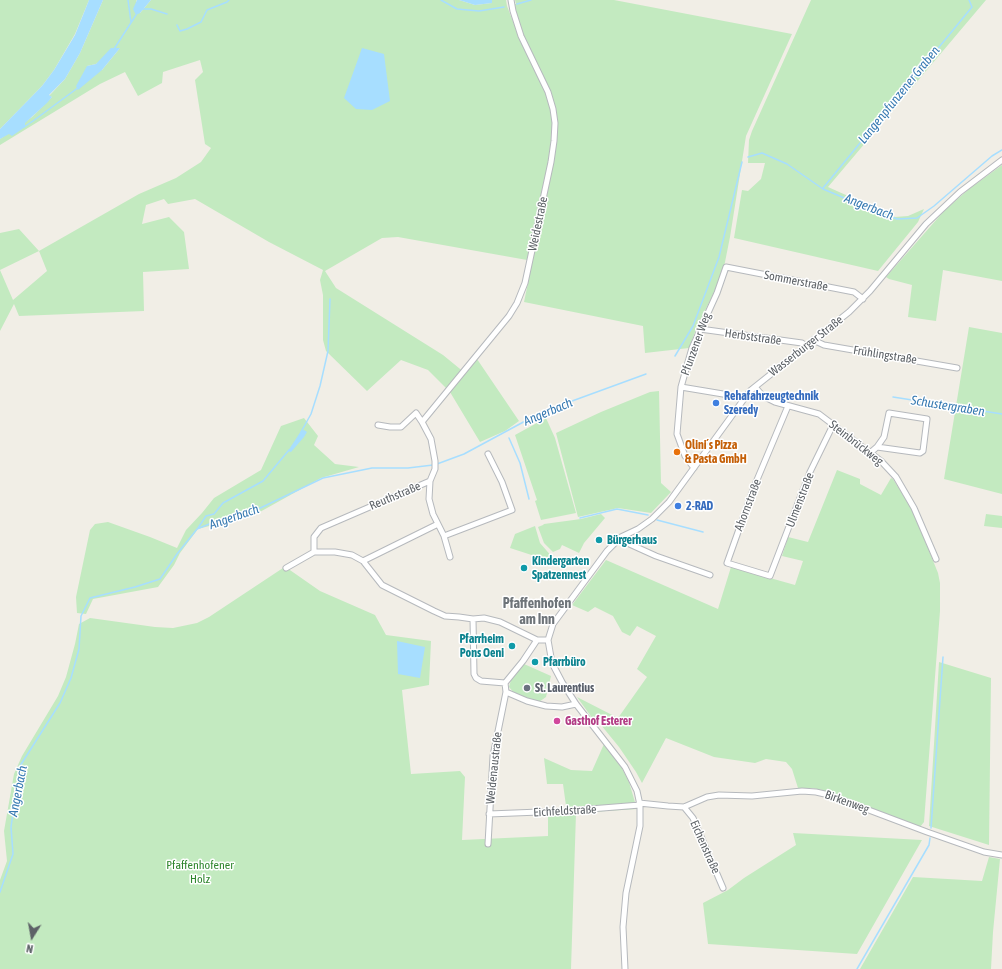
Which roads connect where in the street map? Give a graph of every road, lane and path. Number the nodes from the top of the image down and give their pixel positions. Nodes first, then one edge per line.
1 (511, 0) edge
2 (1002, 160) edge
3 (726, 267) joint
4 (862, 299) junction
5 (700, 329) junction
6 (813, 340) junction
7 (806, 346) junction
8 (957, 368) dead end
9 (682, 387) junction
10 (755, 387) junction
11 (744, 399) junction
12 (788, 406) junction
13 (422, 422) junction
14 (378, 425) dead end
15 (833, 425) junction
16 (877, 447) junction
17 (870, 453) junction
18 (488, 454) dead end
19 (694, 468) junction
20 (430, 481) junction
21 (438, 524) junction
22 (444, 536) junction
23 (621, 537) junction
24 (314, 552) junction
25 (450, 557) dead end
26 (936, 559) dead end
27 (362, 561) junction
28 (286, 568) dead end
29 (710, 575) dead end
30 (770, 576) joint
31 (473, 619) junction
32 (537, 640) junction
33 (548, 640) junction
34 (505, 683) junction
35 (506, 692) junction
36 (576, 704) junction
37 (640, 804) junction
38 (684, 807) junction
39 (489, 814) junction
40 (488, 844) dead end
41 (1002, 856) edge
42 (723, 888) dead end
43 (625, 969) edge

1 - 13 street, Weidestraße
2 - 4 street, Wasserburger Straße
3 - 4 street, Sommerstraße
3 - 5 street, Pfunzener Weg
4 - 6 street, Wasserburger Straße
5 - 7 street, Herbststraße
5 - 9 street, Pfunzener Weg
6 - 7 street, Wasserburger Straße
6 - 8 street, Frühlingstraße
7 - 10 street, Wasserburger Straße
9 - 11 street
9 - 19 street, Pfunzener Weg
10 - 11 street, Wasserburger Straße
10 - 12 street, Steinbrückweg
11 - 19 street, Wasserburger Straße
12 - 15 street, Steinbrückweg
12 - 30 street, Ahornstraße
13 - 14 street
13 - 20 street, Reuthstraße
15 - 17 street, Steinbrückweg
15 - 30 street, Ulmenstraße
16 - 16 street
16 - 17 street
17 - 26 street, Steinbrückweg
18 - 22 street
19 - 23 street, Wasserburger Straße
20 - 21 street
20 - 24 street, Reuthstraße
21 - 22 street
21 - 27 street
22 - 25 street
23 - 29 street
23 - 33 street, Wasserburger Straße
24 - 27 street
24 - 28 street
27 - 31 street
31 - 32 street
31 - 34 street
32 - 33 street
32 - 34 street
33 - 36 street, Wasserburger Straße
34 - 35 street, Weidenaustraße
35 - 36 street
35 - 39 street, Weidenaustraße
36 - 37 street, Wasserburger Straße
37 - 38 street, Birkenweg
37 - 39 street, Eichfeldstraße
37 - 43 street, Wasserburger Straße
38 - 41 street, Birkenweg
38 - 42 street, Eichenstraße
39 - 40 street, Weidenaustraße

